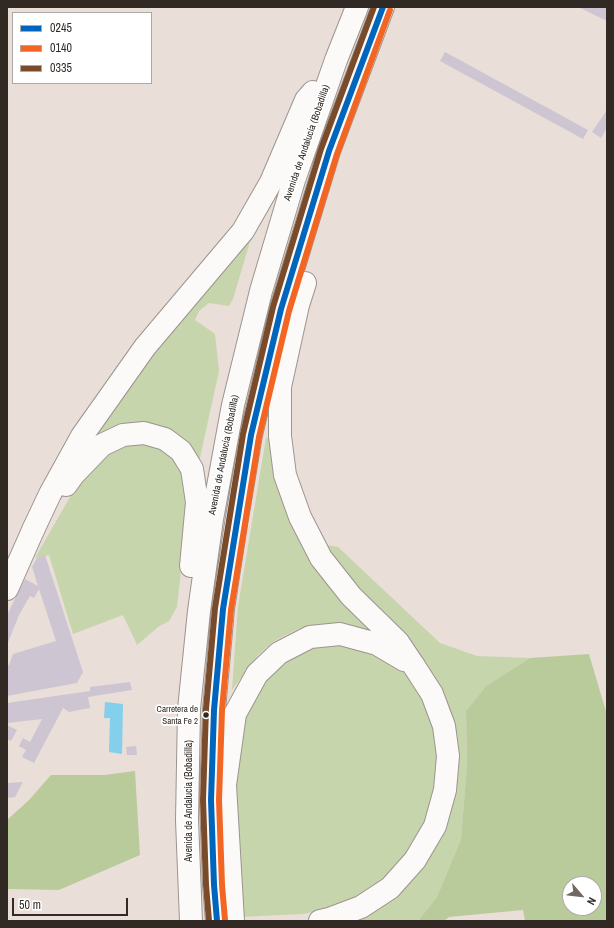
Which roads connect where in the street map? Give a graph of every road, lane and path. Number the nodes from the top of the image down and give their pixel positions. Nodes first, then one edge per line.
1 (357, 7) edge
2 (383, 7) edge
3 (391, 7) edge
4 (336, 60) junction
5 (34, 528) junction
6 (7, 589) edge
7 (414, 666) junction
8 (189, 709) junction
9 (191, 921) edge
10 (217, 921) edge
11 (233, 921) edge
12 (320, 921) edge

1 - 4 main road, Avenida de Andalucía (Bobadilla)
2 - 10 main road
3 - 7 main road
4 - 5 main road
4 - 8 main road, Avenida de Andalucía (Bobadilla)
5 - 6 main road
5 - 8 main road
7 - 11 main road
7 - 12 main road
8 - 9 main road, Avenida de Andalucía (Bobadilla)

